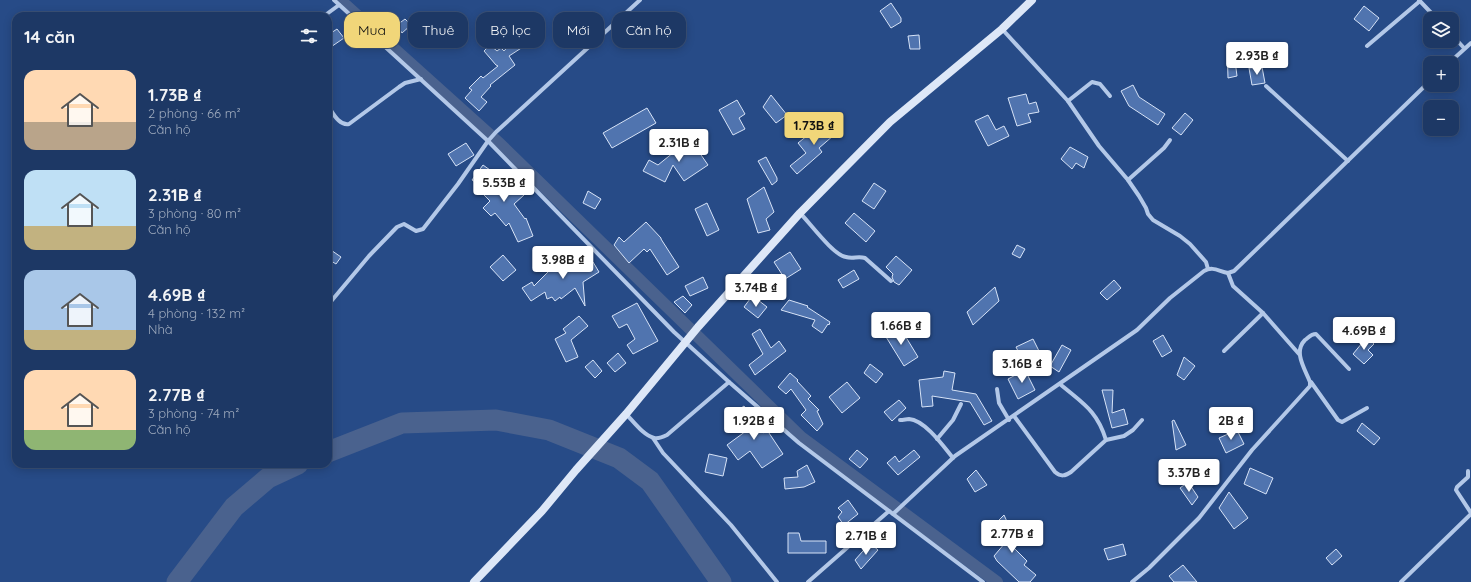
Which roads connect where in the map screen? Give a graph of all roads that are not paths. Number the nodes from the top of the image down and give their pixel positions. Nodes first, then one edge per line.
1 (334, 0) edge
2 (640, 0) edge
3 (1032, 0) edge
4 (1419, 0) edge
5 (339, 5) junction
6 (329, 12) edge
7 (1430, 12) edge
8 (1002, 29) junction
9 (1459, 43) edge
10 (1471, 43) edge
11 (1367, 46) dead end
12 (1464, 48) junction
13 (1456, 56) edge
14 (420, 80) junction
15 (1266, 86) dead end
16 (1423, 88) edge
17 (1110, 96) dead end
18 (1068, 100) junction
19 (332, 111) edge
20 (1170, 140) dead end
21 (488, 141) junction
22 (1348, 160) junction
23 (1128, 180) junction
24 (800, 213) junction
25 (1208, 268) junction
26 (1228, 273) junction
27 (891, 282) dead end
28 (332, 300) edge
29 (1263, 313) junction
30 (686, 341) junction
31 (1224, 351) dead end
32 (1299, 354) junction
33 (1349, 369) dead end
34 (729, 382) junction
35 (1310, 382) junction
36 (1060, 384) junction
37 (997, 389) dead end
38 (961, 404) dead end
39 (1367, 408) dead end
40 (626, 414) junction
41 (1014, 416) junction
42 (900, 420) dead end
43 (1009, 420) junction
44 (1142, 420) dead end
45 (653, 438) junction
46 (937, 439) junction
47 (1106, 440) junction
48 (953, 458) junction
49 (1468, 471) dead end
50 (891, 512) junction
51 (1471, 514) edge
52 (474, 582) edge
53 (777, 582) edge
54 (808, 582) edge
55 (983, 582) edge
56 (1132, 582) edge
57 (1401, 582) edge

1 - 5 street
2 - 21 street
3 - 8 street
4 - 7 street
4 - 11 street
5 - 6 street
5 - 14 street
8 - 18 street
8 - 24 street
9 - 12 street
10 - 12 street
12 - 13 street
14 - 19 street
14 - 21 street
15 - 22 street
16 - 22 street
17 - 18 street
18 - 23 street
20 - 23 street
21 - 28 street
21 - 30 street
22 - 26 street
23 - 25 street
24 - 27 street
24 - 30 street
25 - 26 street
25 - 36 street
26 - 29 street
29 - 31 street
29 - 32 street
30 - 34 street
30 - 40 street
32 - 33 street
32 - 35 street
34 - 45 street
34 - 50 street
35 - 39 street
35 - 56 street
36 - 41 street
36 - 47 street
37 - 43 street
38 - 46 street
40 - 45 street
40 - 52 street
41 - 43 street
41 - 47 street
42 - 46 street
43 - 48 street
44 - 47 street
45 - 53 street
46 - 48 street
48 - 50 street
49 - 51 street
50 - 54 street
50 - 55 street
51 - 57 street

